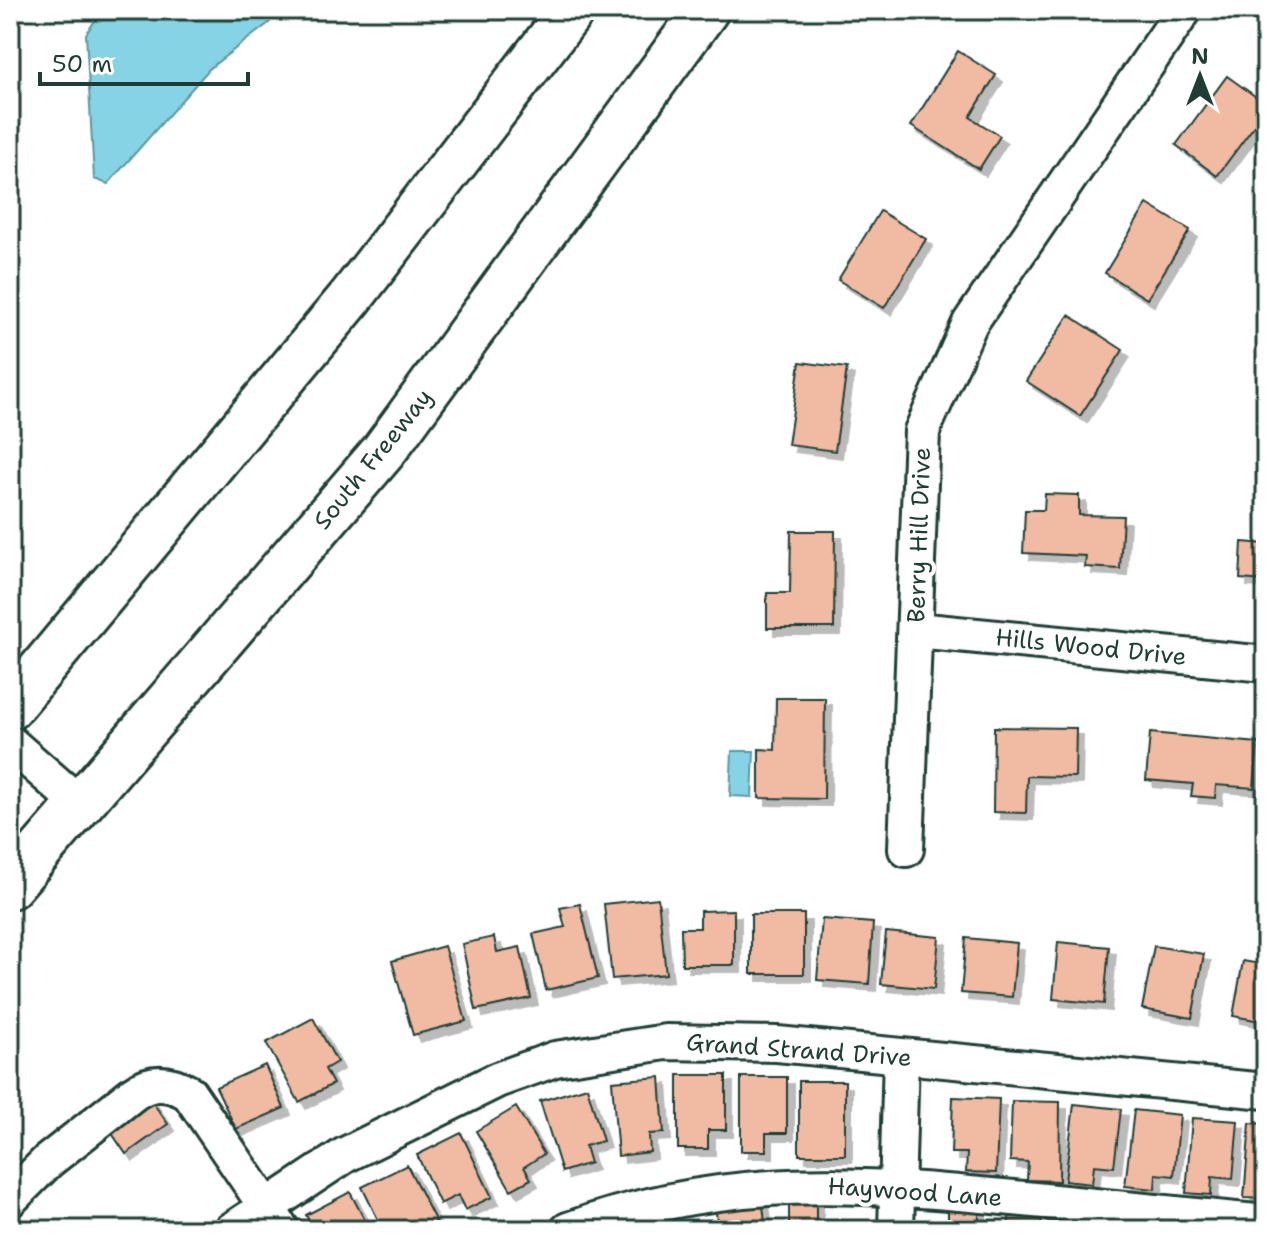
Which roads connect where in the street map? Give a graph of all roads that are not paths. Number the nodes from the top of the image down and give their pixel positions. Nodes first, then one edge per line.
1 (572, 10) edge
2 (706, 10) edge
3 (1184, 10) edge
4 (916, 630) junction
5 (1266, 664) edge
6 (10, 707) edge
7 (10, 743) edge
8 (82, 806) junction
9 (906, 849) dead end
10 (10, 886) edge
11 (901, 1056) junction
12 (1266, 1091) edge
13 (897, 1187) junction
14 (10, 1199) edge
15 (274, 1218) edge
16 (1266, 1223) edge
17 (232, 1230) edge
18 (568, 1230) edge
19 (896, 1230) edge

1 - 6 highway
2 - 8 highway, South Freeway
3 - 4 street, Berry Hill Drive
4 - 5 street, Hills Wood Drive
4 - 9 street, Berry Hill Drive
7 - 8 street
8 - 10 highway, South Freeway
11 - 12 street, Grand Strand Drive
11 - 13 street
11 - 15 street, Grand Strand Drive
13 - 16 street, Haywood Lane
13 - 18 street, Haywood Lane
13 - 19 street
14 - 15 street
15 - 17 street, Grand Strand Drive

